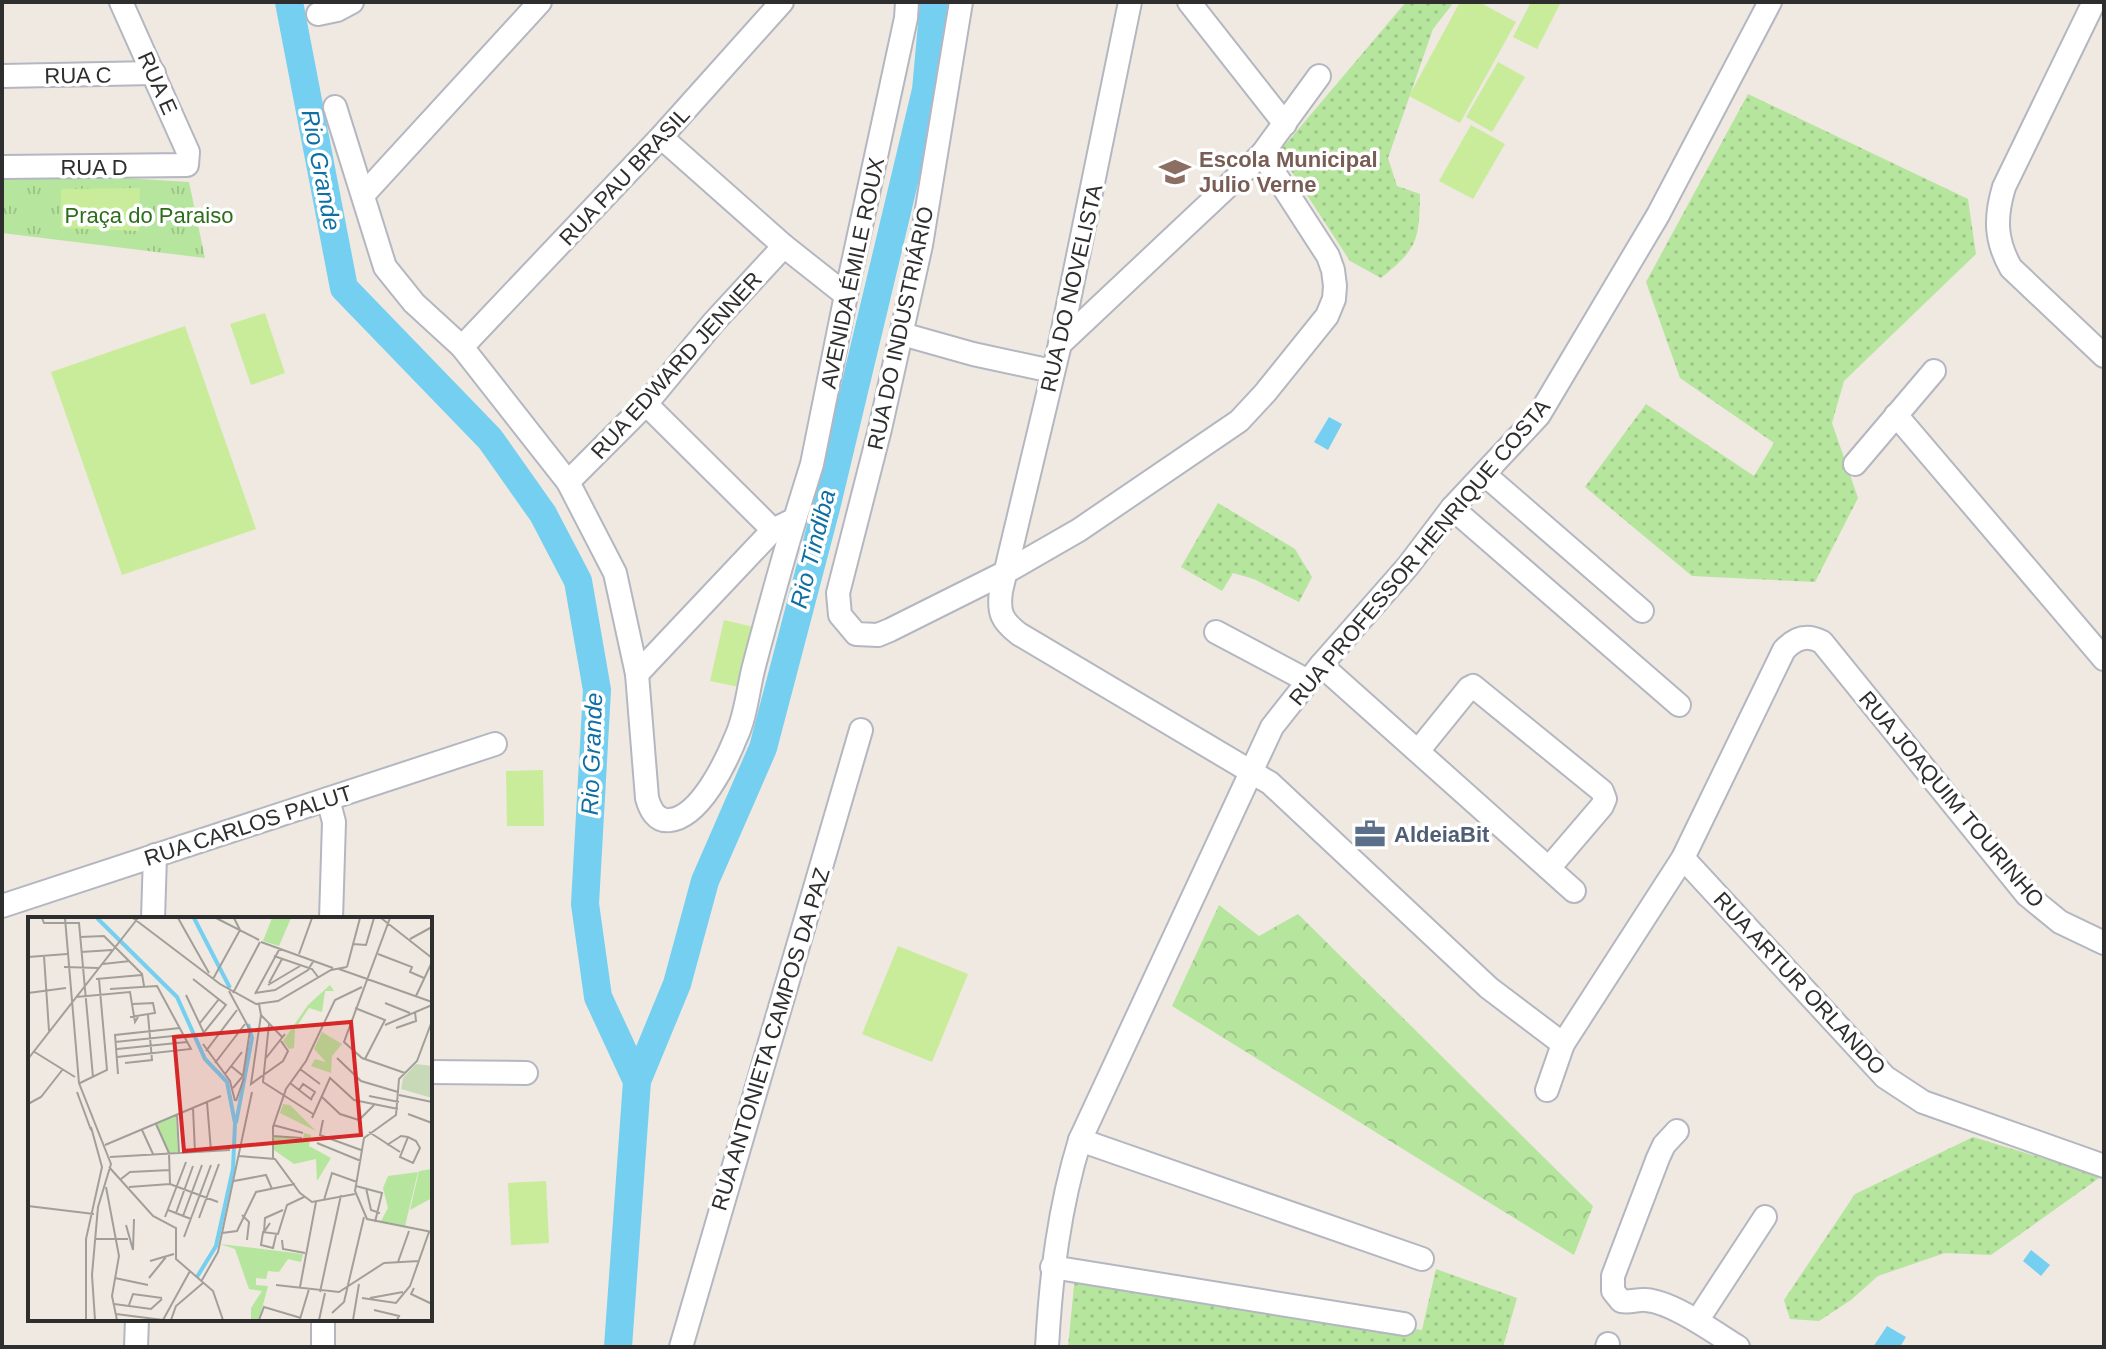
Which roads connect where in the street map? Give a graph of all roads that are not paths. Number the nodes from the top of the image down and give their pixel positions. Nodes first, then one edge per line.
1 (121, 2) edge
2 (352, 2) edge
3 (540, 2) edge
4 (782, 2) edge
5 (907, 2) edge
6 (961, 2) edge
7 (1130, 2) edge
8 (1189, 2) edge
9 (1770, 2) edge
10 (2094, 2) edge
11 (318, 14) dead end
12 (154, 73) junction
13 (2, 76) edge
14 (1319, 76) dead end
15 (335, 107) dead end
16 (1285, 124) junction
17 (661, 137) junction
18 (1262, 154) junction
19 (187, 165) joint
20 (2, 167) edge
21 (364, 194) junction
22 (784, 246) junction
23 (846, 295) junction
24 (902, 334) junction
25 (1060, 344) junction
26 (462, 347) junction
27 (2104, 356) edge
28 (1052, 371) junction
29 (1934, 371) dead end
30 (646, 404) junction
31 (1896, 415) junction
32 (1855, 464) dead end
33 (1484, 474) junction
34 (568, 482) junction
35 (1452, 508) junction
36 (795, 519) junction
37 (773, 530) junction
38 (1006, 572) junction
39 (1642, 611) dead end
40 (1216, 632) dead end
41 (2104, 659) edge
42 (1314, 673) junction
43 (637, 674) junction
44 (1679, 705) dead end
45 (861, 730) dead end
46 (495, 744) dead end
47 (1418, 751) junction
48 (1251, 770) junction
49 (328, 799) junction
50 (155, 855) junction
51 (1683, 858) junction
52 (1549, 868) junction
53 (1574, 891) dead end
54 (2, 906) edge
55 (153, 917) edge
56 (331, 917) edge
57 (2104, 943) edge
58 (1563, 1044) junction
59 (432, 1072) edge
60 (526, 1073) dead end
61 (1547, 1090) dead end
62 (1677, 1131) dead end
63 (1080, 1140) junction
64 (2104, 1166) edge
65 (1765, 1217) dead end
66 (1422, 1259) dead end
67 (1052, 1267) junction
68 (137, 1321) edge
69 (323, 1321) edge
70 (1697, 1321) junction
71 (1404, 1324) dead end
72 (136, 1347) edge
73 (323, 1347) edge
74 (681, 1347) edge
75 (1047, 1347) edge
76 (1738, 1347) edge

1 - 12 street, RUA E
2 - 11 street
3 - 21 street
4 - 17 street, RUA PAU BRASIL
5 - 23 street, AVENIDA ÉMILE ROUX
6 - 24 street, RUA DO INDUSTRIÁRIO
7 - 25 street, RUA DO NOVELISTA
8 - 16 street
9 - 33 street, RUA PROFESSOR HENRIQUE COSTA
10 - 27 street
12 - 13 street, RUA C
12 - 19 street, RUA E
14 - 16 street
15 - 21 street
16 - 18 street
17 - 22 street
17 - 26 street, RUA PAU BRASIL
18 - 25 street
18 - 38 street
19 - 20 street, RUA D
21 - 26 street
22 - 23 street
22 - 30 street, RUA EDWARD JENNER
23 - 36 street, AVENIDA ÉMILE ROUX
24 - 28 street
24 - 38 street, RUA DO INDUSTRIÁRIO
25 - 28 street, RUA DO NOVELISTA
26 - 34 street
28 - 38 street, RUA DO NOVELISTA
29 - 31 street
30 - 34 street, RUA EDWARD JENNER
30 - 37 street
31 - 32 street
31 - 41 street
33 - 35 street, RUA PROFESSOR HENRIQUE COSTA
33 - 39 street
34 - 43 street
35 - 42 street, RUA PROFESSOR HENRIQUE COSTA
35 - 44 street
36 - 37 street
36 - 43 street, AVENIDA ÉMILE ROUX
37 - 43 street
38 - 48 street, RUA DO NOVELISTA
40 - 42 street
42 - 47 street
42 - 48 street, RUA PROFESSOR HENRIQUE COSTA
45 - 74 street, RUA ANTONIETA CAMPOS DA PAZ
46 - 49 street, RUA CARLOS PALUT
47 - 52 street
47 - 52 street
48 - 58 street, RUA DO NOVELISTA
48 - 63 street, RUA PROFESSOR HENRIQUE COSTA
49 - 50 street, RUA CARLOS PALUT
49 - 56 street
50 - 54 street, RUA CARLOS PALUT
50 - 55 street
51 - 57 street, RUA JOAQUIM TOURINHO
51 - 58 street
51 - 64 street, RUA ARTUR ORLANDO
52 - 53 street
58 - 61 street
59 - 60 street
62 - 70 street
63 - 66 street
63 - 67 street, RUA PROFESSOR HENRIQUE COSTA
65 - 70 street
67 - 71 street
67 - 75 street, RUA PROFESSOR HENRIQUE COSTA
68 - 72 street
69 - 73 street
70 - 76 street

